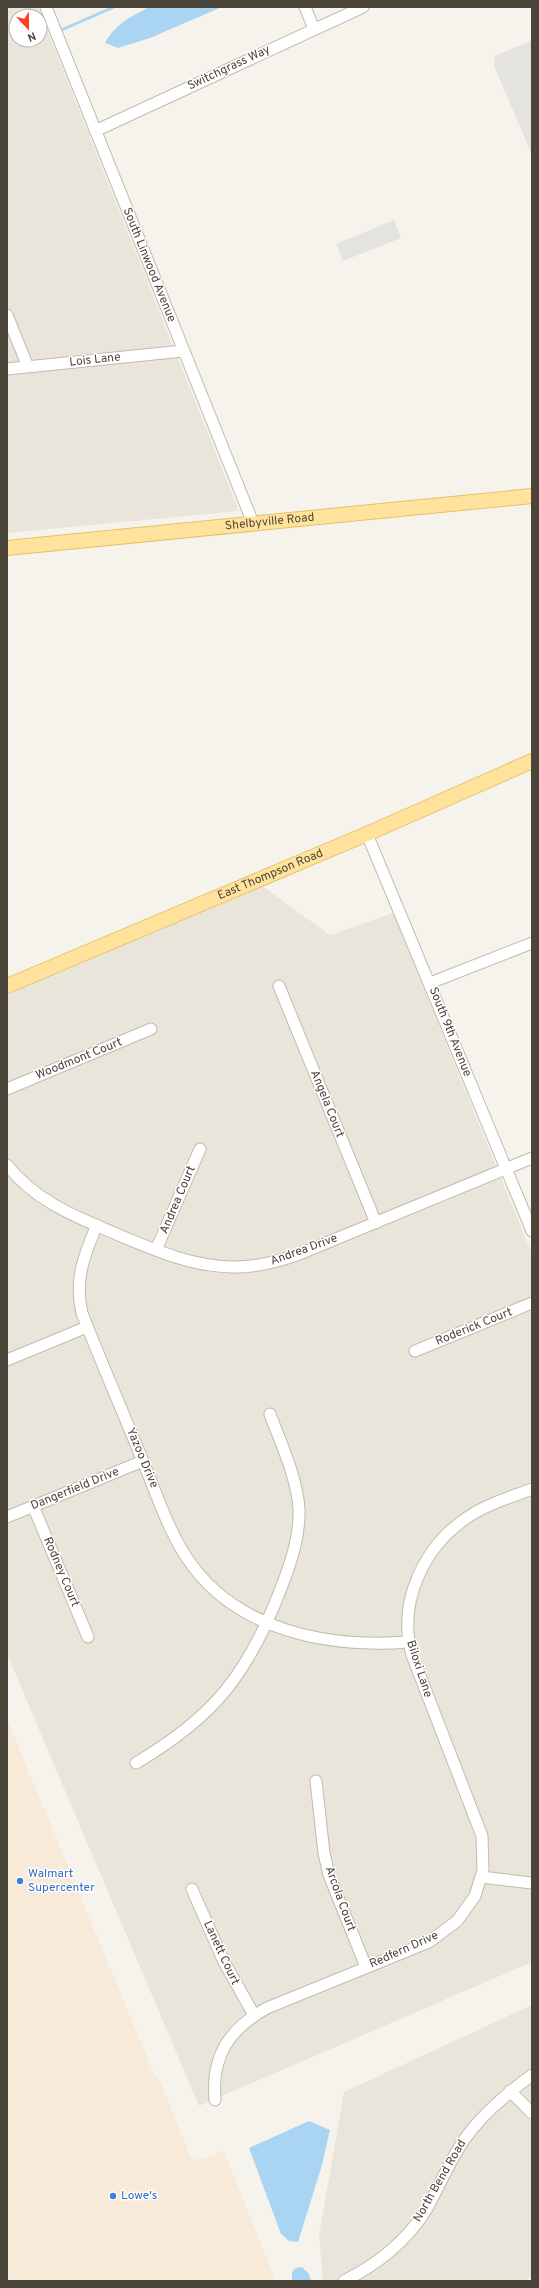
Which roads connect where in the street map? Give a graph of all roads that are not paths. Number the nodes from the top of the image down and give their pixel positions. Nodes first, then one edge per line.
1 (46, 7) edge
2 (305, 7) edge
3 (363, 7) edge
4 (314, 29) junction
5 (95, 131) junction
6 (7, 315) edge
7 (183, 351) junction
8 (28, 367) junction
9 (7, 369) edge
10 (532, 496) edge
11 (253, 523) junction
12 (7, 548) edge
13 (532, 761) edge
14 (367, 834) junction
15 (532, 943) edge
16 (430, 983) junction
17 (7, 986) edge
18 (279, 986) dead end
19 (151, 1030) dead end
20 (7, 1089) edge
21 (200, 1149) dead end
22 (532, 1158) edge
23 (7, 1165) edge
24 (506, 1168) junction
25 (376, 1223) junction
26 (97, 1225) junction
27 (532, 1231) edge
28 (156, 1250) junction
29 (532, 1303) edge
30 (87, 1327) junction
31 (415, 1351) dead end
32 (7, 1360) edge
33 (270, 1414) dead end
34 (143, 1461) junction
35 (532, 1488) edge
36 (33, 1506) junction
37 (7, 1517) edge
38 (268, 1623) junction
39 (88, 1637) dead end
40 (408, 1642) junction
41 (136, 1763) dead end
42 (316, 1781) dead end
43 (481, 1877) junction
44 (532, 1883) edge
45 (192, 1890) dead end
46 (366, 1967) junction
47 (254, 2015) junction
48 (532, 2075) edge
49 (510, 2091) junction
50 (215, 2100) dead end
51 (532, 2113) edge
52 (344, 2281) edge

1 - 5 street, South Linwood Avenue
2 - 4 street
3 - 4 street, Switchgrass Way
4 - 5 street, Switchgrass Way
5 - 7 street, South Linwood Avenue
6 - 8 street
7 - 8 street, Lois Lane
7 - 11 street, South Linwood Avenue
8 - 9 street, Lois Lane
10 - 11 main road, Shelbyville Road
11 - 12 main road, Shelbyville Road
13 - 14 main road, East Thompson Road
14 - 16 street, South 9th Avenue
14 - 17 main road, East Thompson Road
15 - 16 street
16 - 24 street, South 9th Avenue
18 - 25 street, Angela Court
19 - 20 street, Woodmont Court
21 - 28 street, Andrea Court
22 - 24 street, Andrea Drive
23 - 26 street
24 - 25 street, Andrea Drive
24 - 27 street, South 9th Avenue
25 - 28 street, Andrea Drive
26 - 28 street, Andrea Drive
26 - 30 street, Yazoo Drive
29 - 31 street, Roderick Court
30 - 32 street
30 - 34 street, Yazoo Drive
33 - 38 street
34 - 36 street, Dangerfield Drive
34 - 38 street, Yazoo Drive
35 - 40 street, Biloxi Lane
36 - 37 street, Dangerfield Drive
36 - 39 street, Rodney Court
38 - 40 street, Yazoo Drive
38 - 41 street
40 - 43 street, Biloxi Lane
42 - 46 street, Arcola Court
43 - 44 street
43 - 46 street, Redfern Drive
45 - 47 street, Lanett Court
46 - 47 street, Redfern Drive
47 - 50 street, Redfern Drive
48 - 49 street, North Bend Road
49 - 51 street
49 - 52 street, North Bend Road

